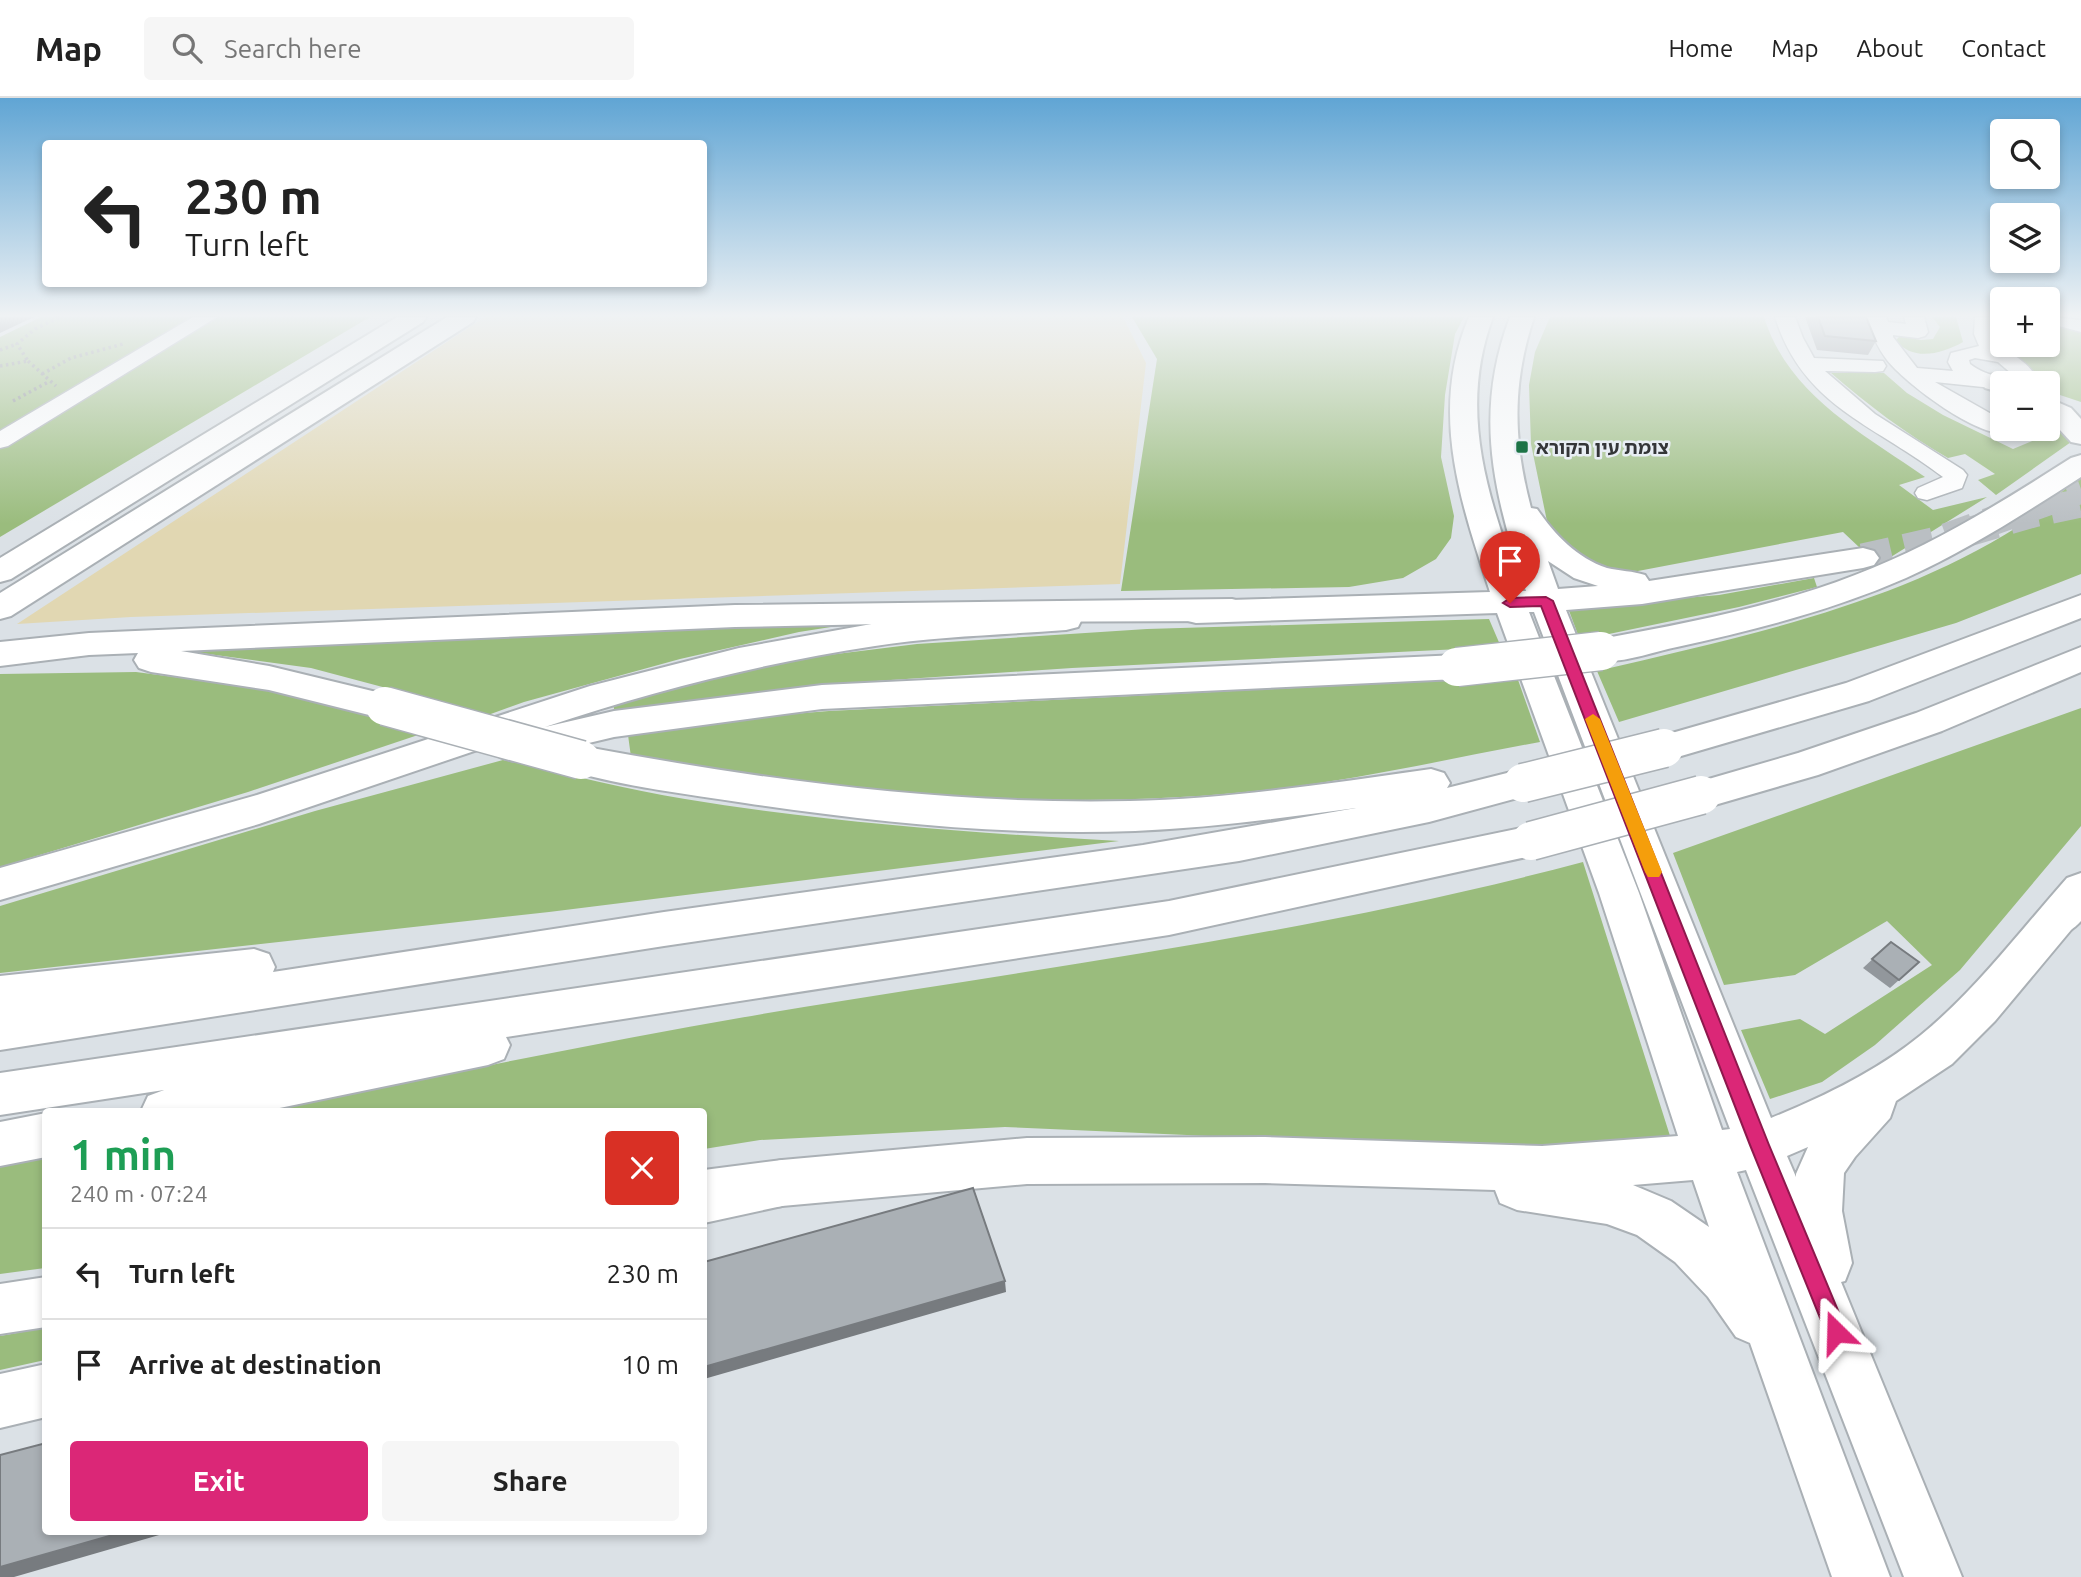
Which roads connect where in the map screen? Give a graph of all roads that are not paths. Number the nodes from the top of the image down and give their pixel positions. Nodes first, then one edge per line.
1 (92, 386) edge
2 (302, 386) edge
3 (354, 386) edge
4 (1463, 386) edge
5 (1503, 386) edge
6 (1831, 386) edge
7 (1929, 386) edge
8 (1990, 387) edge
9 (1941, 396) junction
10 (2060, 400) edge
11 (2081, 406) edge
12 (2060, 413) edge
13 (1990, 422) edge
14 (2081, 436) edge
15 (0, 441) edge
16 (2081, 447) edge
17 (2081, 464) edge
18 (2041, 490) junction
19 (1927, 492) dead end
20 (1514, 496) junction
21 (1478, 511) junction
22 (1863, 558) tunnel mouth
23 (0, 572) edge
24 (1744, 579) junction
25 (1528, 602) junction
26 (1378, 605) junction
27 (2081, 606) edge
28 (0, 608) edge
29 (1232, 610) junction
30 (0, 654) edge
31 (2081, 659) edge
32 (0, 660) edge
33 (2081, 672) edge
34 (1839, 753) junction
35 (1520, 777) junction
36 (259, 809) junction
37 (0, 884) edge
38 (2073, 901) edge
39 (646, 931) junction
40 (1068, 934) junction
41 (0, 995) edge
42 (0, 1031) edge
43 (1905, 1073) junction
44 (0, 1094) edge
45 (178, 1108) edge
46 (42, 1136) edge
47 (0, 1143) edge
48 (1759, 1145) junction
49 (1708, 1156) junction
50 (1366, 1163) junction
51 (782, 1183) junction
52 (707, 1193) edge
53 (707, 1199) edge
54 (42, 1302) edge
55 (0, 1309) edge
56 (1790, 1375) junction
57 (1856, 1381) junction
58 (42, 1391) edge
59 (0, 1401) edge
60 (1861, 1577) edge
61 (1933, 1577) edge

1 - 15 lane
2 - 23 main road
3 - 28 main road
4 - 21 main road
5 - 20 main road
6 - 19 lane
7 - 9 lane
8 - 9 lane
9 - 13 lane
10 - 11 main road
12 - 14 main road
16 - 18 main road
17 - 18 main road
18 - 36 main road, bridge
20 - 24 main road
20 - 25 main road
21 - 25 main road
21 - 26 main road
22 - 24 main road
24 - 25 main road
25 - 26 main road
25 - 48 main road
25 - 49 main road
26 - 29 main road
27 - 35 main road, bridge
29 - 30 main road
29 - 36 main road
31 - 34 main road
32 - 35 main road, bridge
33 - 34 main road
34 - 40 main road, bridge
35 - 39 main road
36 - 37 main road
38 - 43 main road
39 - 41 main road
39 - 42 main road
40 - 44 main road
40 - 45 main road
43 - 48 main road
43 - 57 main road
46 - 47 main road
48 - 49 main road
48 - 57 main road
49 - 50 main road
49 - 56 main road
50 - 51 main road
50 - 56 main road
51 - 52 main road
51 - 53 main road
54 - 55 main road
56 - 60 main road
57 - 61 main road
58 - 59 main road

